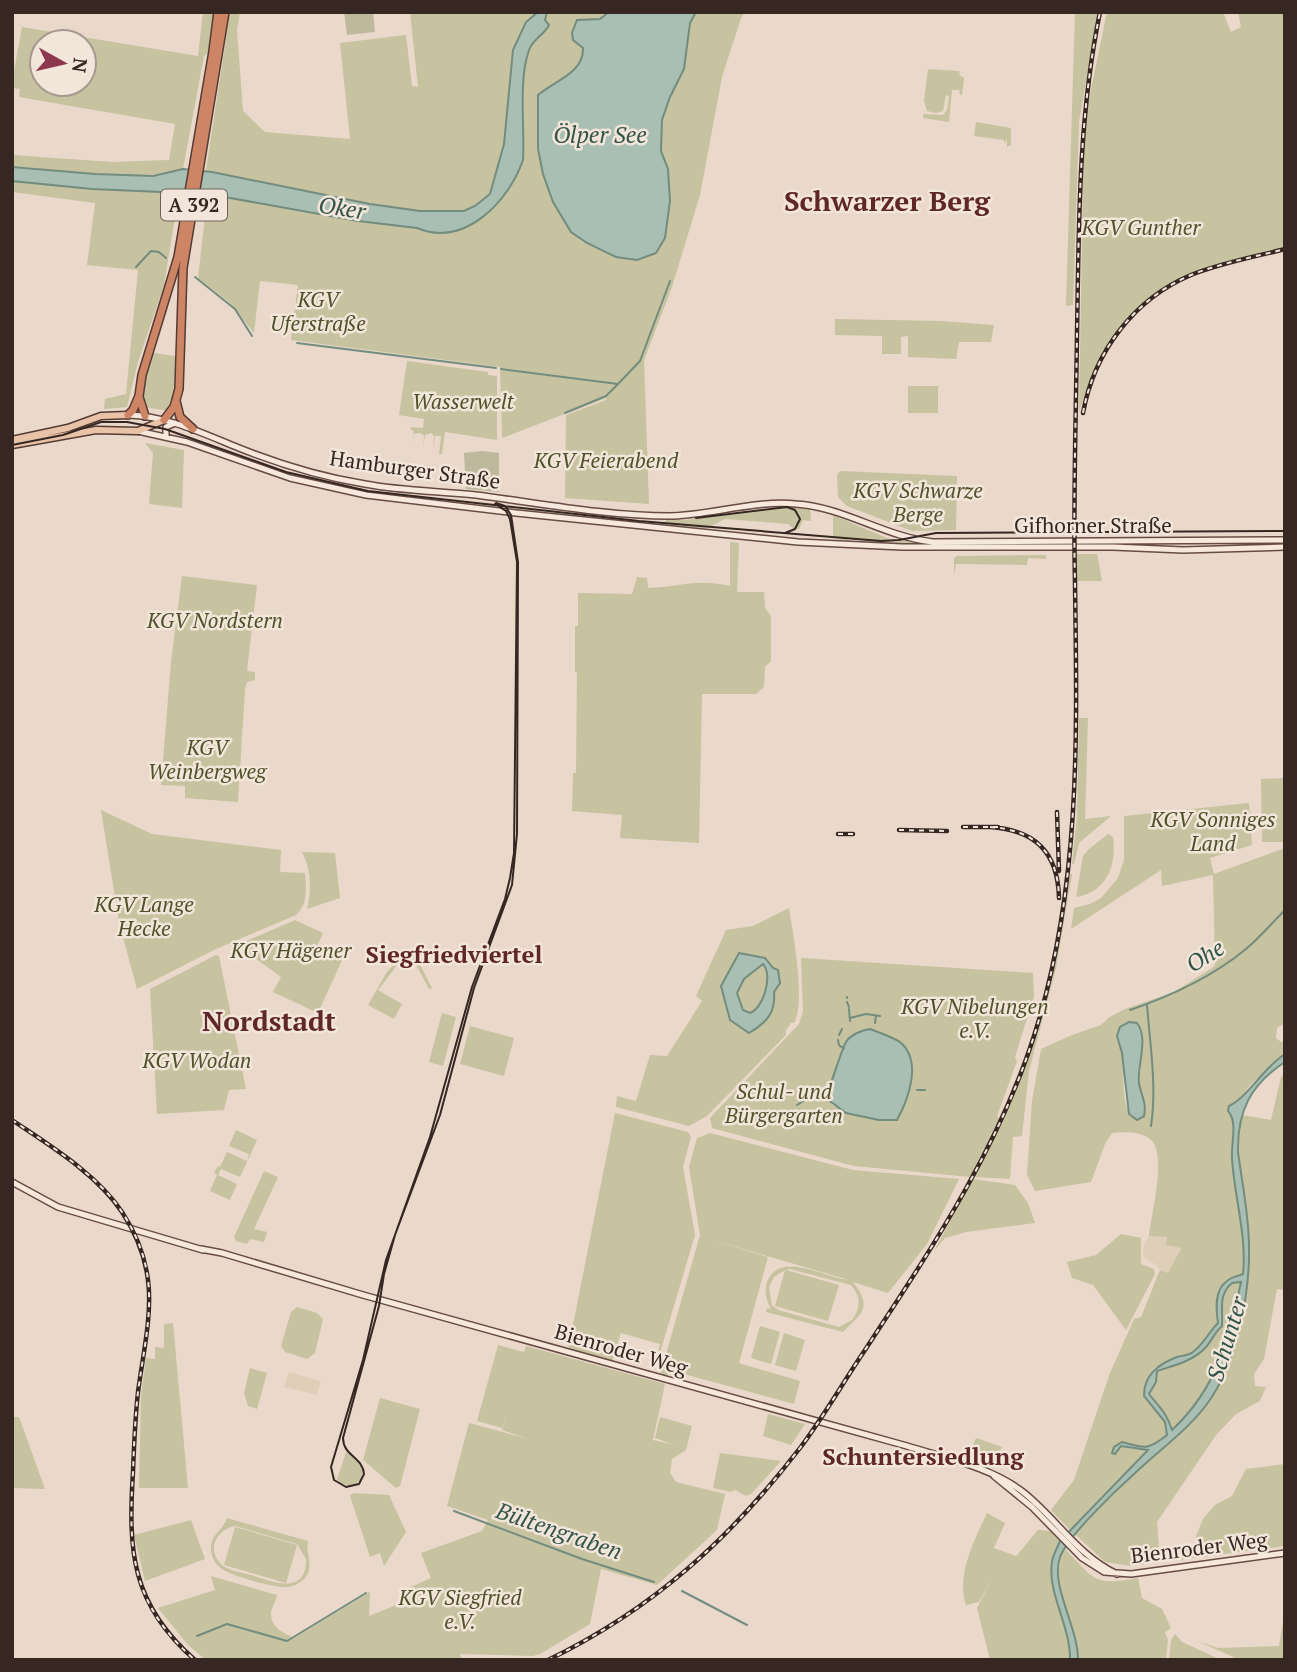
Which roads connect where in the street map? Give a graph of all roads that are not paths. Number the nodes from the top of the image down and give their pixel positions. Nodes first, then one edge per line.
1 (215, 12) edge
2 (226, 12) edge
3 (204, 125) junction
4 (139, 396) junction
5 (176, 401) junction
6 (128, 415) junction
7 (145, 416) junction
8 (164, 420) junction
9 (175, 423) junction
10 (151, 427) junction
11 (193, 429) junction
12 (138, 431) junction
13 (158, 434) junction
14 (166, 436) junction
15 (12, 442) edge
16 (823, 508) joint
17 (1285, 540) edge
18 (823, 543) joint
19 (1285, 547) edge
20 (12, 1182) edge
21 (1285, 1553) edge

1 - 3 highway, A 392
2 - 3 highway, A 392
3 - 4 highway, A 392
3 - 5 highway, A 392
4 - 6 highway
4 - 7 highway
5 - 8 highway
5 - 11 highway
6 - 7 main road, Hamburger Straße
6 - 15 main road, Hamburger Straße
7 - 8 main road, Hamburger Straße
7 - 10 main road
8 - 9 main road, Hamburger Straße
8 - 10 main road
9 - 11 main road, Hamburger Straße
9 - 14 main road
10 - 12 main road
10 - 13 main road
11 - 16 main road, Hamburger Straße
12 - 13 main road, Hamburger Straße
12 - 15 main road, Hamburger Straße
13 - 14 main road, Hamburger Straße
14 - 18 main road, Hamburger Straße
16 - 17 main road, Gifhorner Straße
18 - 19 main road, Gifhorner Straße
20 - 21 main road, Bienroder Weg

